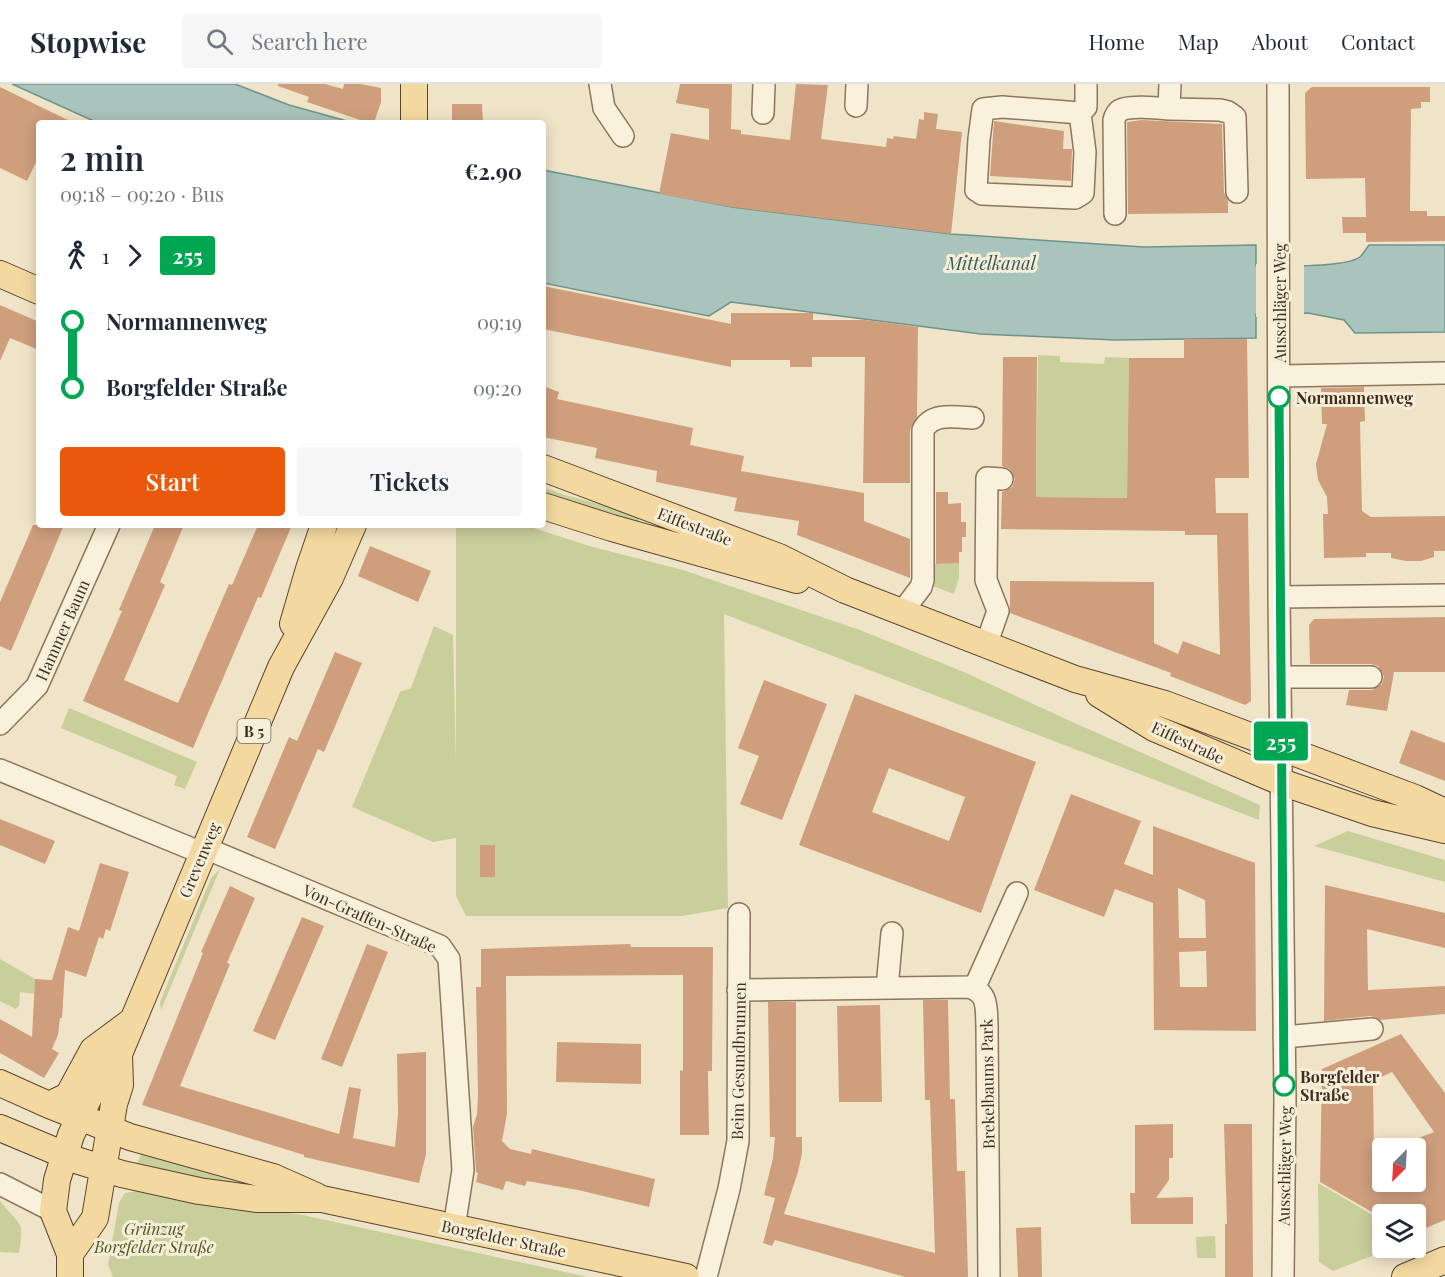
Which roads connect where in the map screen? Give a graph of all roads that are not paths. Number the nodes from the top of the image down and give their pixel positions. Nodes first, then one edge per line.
1 (414, 84) edge
2 (600, 84) edge
3 (764, 84) edge
4 (857, 84) edge
5 (1170, 84) edge
6 (1278, 84) edge
7 (1084, 101) edge
8 (856, 106) dead end
9 (1169, 109) junction
10 (1116, 113) junction
11 (763, 114) dead end
12 (414, 120) edge
13 (623, 136) dead end
14 (1237, 192) dead end
15 (1115, 214) dead end
16 (0, 257) edge
17 (36, 273) edge
18 (0, 274) edge
19 (36, 290) edge
20 (1445, 373) edge
21 (1279, 376) junction
22 (973, 418) dead end
23 (546, 469) edge
24 (1002, 479) dead end
25 (546, 507) edge
26 (108, 528) edge
27 (323, 528) edge
28 (352, 528) edge
29 (845, 590) junction
30 (1445, 595) edge
31 (1279, 597) junction
32 (902, 612) junction
33 (986, 645) junction
34 (281, 667) junction
35 (1280, 677) junction
36 (1371, 677) dead end
37 (1076, 679) junction
38 (0, 724) edge
39 (1281, 747) junction
40 (0, 770) edge
41 (1281, 782) junction
42 (1445, 812) edge
43 (1445, 830) edge
44 (203, 850) junction
45 (1017, 893) dead end
46 (739, 914) dead end
47 (892, 933) dead end
48 (887, 988) junction
49 (974, 989) junction
50 (738, 990) junction
51 (133, 1021) junction
52 (1372, 1029) dead end
53 (1284, 1037) junction
54 (119, 1054) junction
55 (0, 1083) edge
56 (1, 1132) edge
57 (79, 1134) junction
58 (57, 1180) junction
59 (0, 1184) edge
60 (322, 1199) junction
61 (53, 1211) junction
62 (454, 1228) junction
63 (1445, 1260) edge
64 (70, 1265) edge
65 (1411, 1276) edge
66 (686, 1277) edge
67 (706, 1277) edge
68 (989, 1277) edge
69 (1283, 1277) edge

1 - 12 main road
2 - 13 street
3 - 11 street
4 - 8 street
5 - 9 street
6 - 21 street, Ausschläger Weg
7 - 7 street
7 - 10 street
9 - 10 street
9 - 14 street
10 - 15 street
16 - 17 main road
18 - 19 main road
20 - 21 street
21 - 31 street, Ausschläger Weg
22 - 32 street
23 - 29 main road, Eiffestraße
24 - 33 street
25 - 29 main road, Eiffestraße
26 - 38 street, Hammer Baum
27 - 34 main road, Grevenweg / B 5
28 - 34 main road, Grevenweg / B 5
29 - 32 main road, Eiffestraße
30 - 31 street
31 - 35 street, Ausschläger Weg
32 - 33 main road, Eiffestraße
33 - 37 main road, Eiffestraße
34 - 44 main road, Grevenweg / B 5
35 - 36 street
35 - 39 street, Ausschläger Weg
37 - 39 main road, Eiffestraße
37 - 41 main road, Eiffestraße
39 - 41 street, Ausschläger Weg
39 - 42 main road, Eiffestraße
40 - 44 street
41 - 43 main road, Eiffestraße
41 - 53 street, Ausschläger Weg
44 - 51 main road, Grevenweg / B 5
44 - 62 street, Von-Graffen-Straße
45 - 49 street
46 - 50 street, Beim Gesundbrunnen
47 - 48 street
48 - 49 street
48 - 50 street
49 - 68 street, Brekelbaums Park
50 - 67 street, Beim Gesundbrunnen
51 - 54 main road, Grevenweg / B 5
51 - 57 main road
52 - 53 street
53 - 69 street, Ausschläger Weg
54 - 57 main road, Grevenweg / B 5
54 - 57 main road, Grevenweg / B 5
55 - 57 main road
56 - 57 main road
56 - 58 main road
57 - 58 main road, B 5
57 - 60 main road, Borgfelder Straße
57 - 60 main road, Borgfelder Straße
57 - 64 main road, B 5
58 - 61 main road, B 5
59 - 61 street
60 - 62 main road, Borgfelder Straße
61 - 64 main road, B 5
62 - 66 main road, Borgfelder Straße
63 - 65 main road

